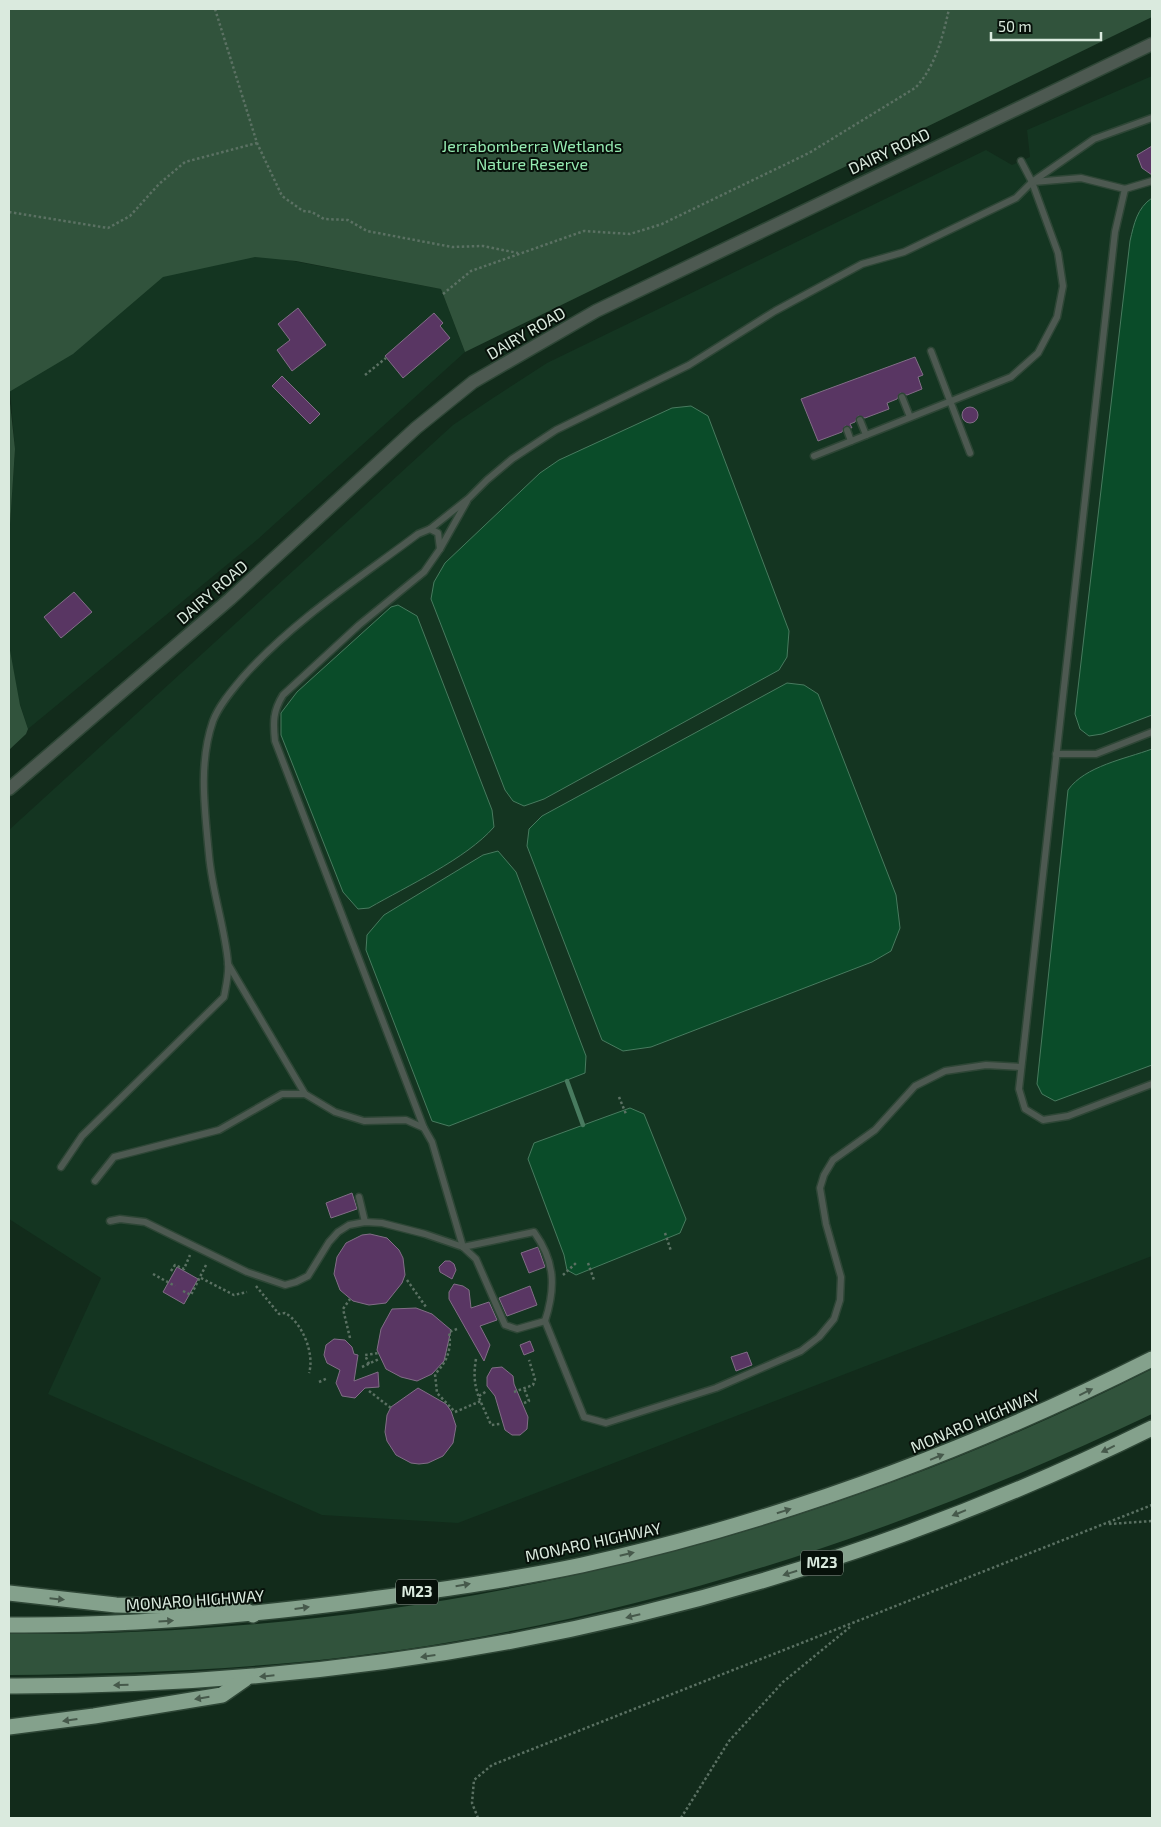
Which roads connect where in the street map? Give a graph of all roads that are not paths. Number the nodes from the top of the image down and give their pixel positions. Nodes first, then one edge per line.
1 (1152, 44) edge
2 (1152, 118) edge
3 (1022, 161) dead end
4 (1152, 181) edge
5 (1032, 182) junction
6 (1125, 189) junction
7 (931, 351) dead end
8 (902, 397) dead end
9 (950, 402) junction
10 (910, 417) junction
11 (860, 420) dead end
12 (847, 430) dead end
13 (866, 435) junction
14 (851, 441) junction
15 (970, 453) dead end
16 (814, 456) dead end
17 (469, 498) junction
18 (430, 529) junction
19 (440, 549) junction
20 (1152, 732) edge
21 (1056, 754) junction
22 (9, 790) edge
23 (228, 964) junction
24 (1021, 1067) junction
25 (1152, 1084) edge
26 (305, 1094) junction
27 (424, 1128) junction
28 (61, 1167) dead end
29 (95, 1181) dead end
30 (359, 1197) dead end
31 (110, 1221) dead end
32 (365, 1222) junction
33 (463, 1247) junction
34 (545, 1321) junction
35 (1152, 1359) edge
36 (1152, 1428) edge
37 (9, 1593) edge
38 (254, 1615) junction
39 (9, 1625) edge
40 (245, 1679) junction
41 (9, 1686) edge
42 (9, 1727) edge

1 - 22 street, DAIRY ROAD
2 - 5 lane
3 - 5 lane
4 - 6 lane
5 - 6 lane
5 - 9 lane
5 - 17 lane
6 - 21 lane
7 - 9 lane
8 - 10 lane
9 - 10 lane
9 - 15 lane
10 - 13 lane
11 - 13 lane
12 - 14 lane
13 - 14 lane
14 - 16 lane
17 - 18 lane
17 - 19 lane
18 - 19 lane
18 - 23 lane
19 - 27 lane
20 - 21 lane
21 - 24 lane
23 - 26 lane
23 - 28 lane
24 - 25 lane
24 - 34 lane
26 - 27 lane
26 - 29 lane
27 - 33 lane
30 - 32 lane
31 - 32 lane
32 - 33 lane
33 - 34 lane
33 - 34 lane
38 -> 35 highway, MONARO HIGHWAY / M23
36 -> 40 highway, M23
37 -> 38 highway
39 -> 38 highway, MONARO HIGHWAY / M23
40 -> 41 highway, M23
40 -> 42 highway

